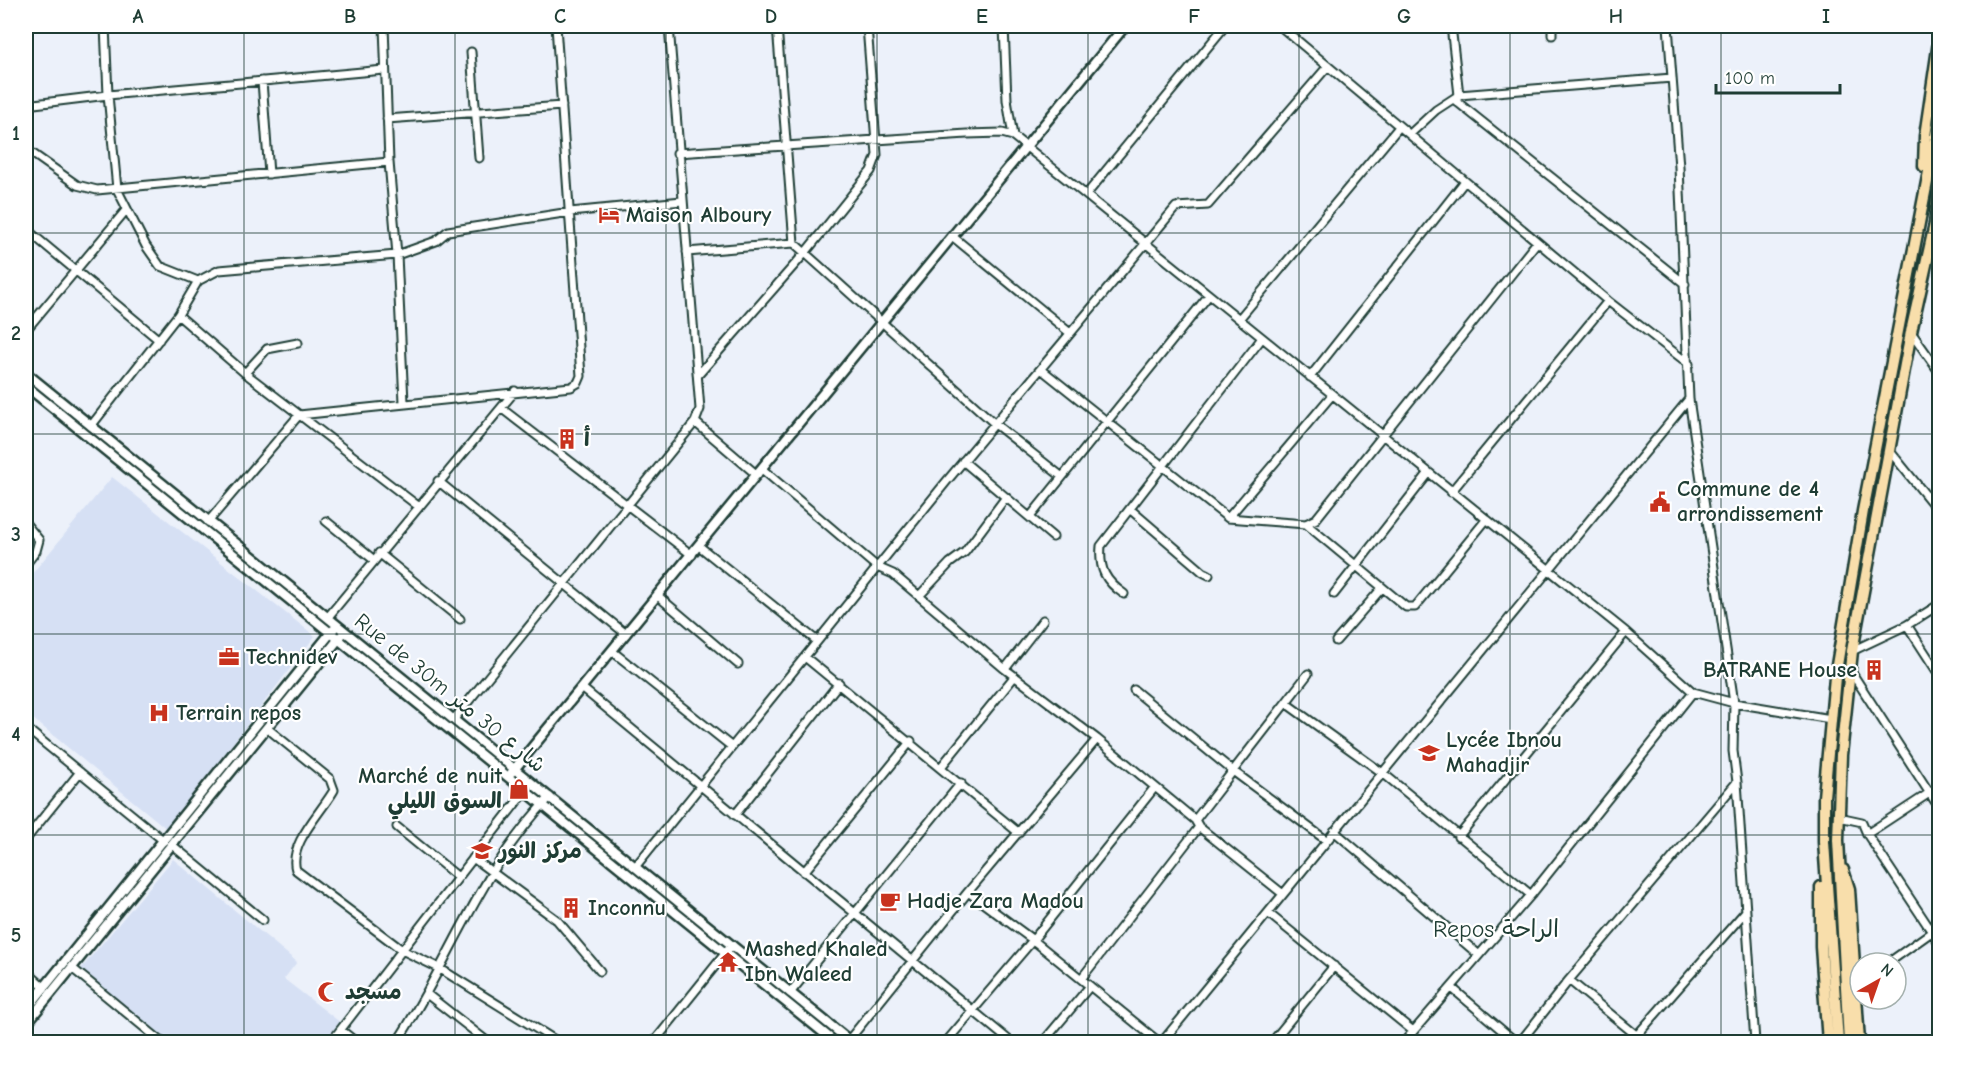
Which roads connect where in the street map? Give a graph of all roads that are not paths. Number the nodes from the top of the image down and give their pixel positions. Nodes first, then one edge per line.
1 (105, 26) edge
2 (384, 26) edge
3 (556, 26) edge
4 (669, 26) edge
5 (777, 26) edge
6 (867, 26) edge
7 (1004, 26) edge
8 (1125, 26) edge
9 (1224, 26) edge
10 (1280, 26) edge
11 (1451, 26) edge
12 (1552, 26) edge
13 (1668, 26) edge
14 (1552, 35) dead end
15 (1940, 35) edge
16 (471, 52) dead end
17 (1328, 66) junction
18 (384, 70) junction
19 (1672, 78) junction
20 (262, 81) junction
21 (108, 94) junction
22 (1459, 95) junction
23 (26, 105) edge
24 (562, 106) junction
25 (475, 111) junction
26 (1940, 115) edge
27 (387, 119) junction
28 (1399, 127) junction
29 (1410, 134) junction
30 (1013, 136) junction
31 (876, 141) junction
32 (1025, 146) junction
33 (26, 148) edge
34 (786, 148) junction
35 (677, 153) junction
36 (479, 158) dead end
37 (389, 162) junction
38 (269, 174) junction
39 (1940, 180) edge
40 (1465, 181) junction
41 (117, 189) junction
42 (1938, 193) edge
43 (1086, 195) junction
44 (1923, 195) junction
45 (682, 201) junction
46 (127, 209) junction
47 (570, 212) junction
48 (1937, 227) edge
49 (26, 229) edge
50 (952, 236) junction
51 (1538, 242) junction
52 (794, 243) junction
53 (1144, 244) junction
54 (687, 252) junction
55 (805, 253) junction
56 (397, 255) junction
57 (76, 270) junction
58 (198, 281) junction
59 (1685, 284) junction
60 (1209, 295) junction
61 (1608, 301) junction
62 (178, 315) junction
63 (1239, 319) junction
64 (882, 322) junction
65 (26, 330) edge
66 (1911, 332) junction
67 (1070, 333) junction
68 (1262, 338) junction
69 (159, 340) junction
70 (298, 342) dead end
71 (1689, 364) junction
72 (1041, 369) junction
73 (26, 373) edge
74 (245, 373) junction
75 (1940, 373) edge
76 (698, 375) junction
77 (1310, 377) junction
78 (26, 386) edge
79 (516, 391) junction
80 (1332, 395) junction
81 (1689, 399) junction
82 (404, 402) junction
83 (501, 408) junction
84 (299, 415) junction
85 (695, 422) junction
86 (1105, 422) junction
87 (995, 424) junction
88 (91, 426) junction
89 (1383, 436) junction
90 (1889, 450) junction
91 (963, 461) junction
92 (1162, 467) junction
93 (760, 472) junction
94 (1428, 474) junction
95 (1061, 476) junction
96 (438, 481) junction
97 (1452, 492) junction
98 (1006, 497) junction
99 (628, 504) junction
100 (418, 506) junction
101 (1131, 510) junction
102 (1940, 513) edge
103 (1030, 517) junction
104 (1228, 519) junction
105 (1486, 520) junction
106 (326, 521) dead end
107 (208, 522) junction
108 (26, 524) edge
109 (1306, 524) junction
110 (1053, 537) dead end
111 (699, 546) junction
112 (379, 553) junction
113 (692, 555) junction
114 (374, 560) junction
115 (26, 564) edge
116 (1355, 566) junction
117 (877, 567) junction
118 (1548, 570) junction
119 (1209, 575) dead end
120 (563, 584) junction
121 (1382, 588) junction
122 (1124, 594) dead end
123 (1334, 594) dead end
124 (920, 595) junction
125 (658, 596) junction
126 (1940, 604) edge
127 (328, 617) junction
128 (460, 619) dead end
129 (1043, 620) dead end
130 (338, 625) junction
131 (1907, 625) junction
132 (345, 631) junction
133 (1626, 632) junction
134 (330, 633) junction
135 (626, 634) junction
136 (338, 640) junction
137 (1336, 640) dead end
138 (817, 641) junction
139 (612, 651) junction
140 (1852, 651) junction
141 (805, 657) junction
142 (738, 664) dead end
143 (1005, 669) junction
144 (1850, 669) junction
145 (1308, 674) dead end
146 (1940, 676) edge
147 (1014, 677) junction
148 (839, 684) junction
149 (582, 688) junction
150 (1134, 690) dead end
151 (1693, 692) junction
152 (1734, 703) junction
153 (1287, 704) junction
154 (454, 719) junction
155 (1831, 719) junction
156 (26, 728) edge
157 (267, 728) junction
158 (1096, 738) junction
159 (911, 741) junction
160 (732, 747) junction
161 (941, 767) junction
162 (515, 768) junction
163 (1233, 771) junction
164 (80, 772) junction
165 (1384, 774) junction
166 (508, 776) junction
167 (1737, 782) junction
168 (961, 783) junction
169 (1940, 786) edge
170 (700, 787) junction
171 (1155, 787) junction
172 (525, 790) junction
173 (1929, 793) junction
174 (550, 797) junction
175 (543, 804) junction
176 (1940, 808) edge
177 (735, 815) junction
178 (1839, 817) junction
179 (1195, 819) junction
180 (397, 827) dead end
181 (1199, 827) junction
182 (1334, 831) junction
183 (1019, 833) junction
184 (1867, 834) junction
185 (1458, 837) junction
186 (26, 839) edge
187 (1326, 840) junction
188 (164, 841) junction
189 (1824, 842) junction
190 (172, 844) junction
191 (1838, 852) junction
192 (473, 858) junction
193 (635, 867) junction
194 (491, 871) junction
195 (804, 872) junction
196 (458, 877) junction
197 (968, 892) junction
198 (1283, 894) junction
199 (1531, 895) junction
200 (1745, 912) junction
201 (854, 913) junction
202 (1268, 913) junction
203 (263, 920) dead end
204 (1940, 926) edge
205 (1931, 932) junction
206 (1032, 940) junction
207 (1940, 944) edge
208 (732, 945) junction
209 (1838, 947) junction
210 (402, 950) junction
211 (1854, 951) edge
212 (1905, 951) edge
213 (725, 955) junction
214 (1479, 955) junction
215 (913, 962) junction
216 (1334, 966) junction
217 (72, 968) junction
218 (439, 968) junction
219 (26, 971) edge
220 (600, 971) dead end
221 (1081, 979) junction
222 (1569, 980) junction
223 (1090, 986) junction
224 (44, 987) junction
225 (1452, 988) junction
226 (790, 993) junction
227 (428, 995) junction
228 (26, 1010) edge
229 (971, 1011) junction
230 (1858, 1011) edge
231 (26, 1024) edge
232 (341, 1030) junction
233 (1413, 1031) junction
234 (1636, 1035) junction
235 (159, 1042) edge
236 (331, 1042) edge
237 (356, 1042) edge
238 (397, 1042) edge
239 (488, 1042) edge
240 (558, 1042) edge
241 (654, 1042) edge
242 (835, 1042) edge
243 (849, 1042) edge
244 (946, 1042) edge
245 (1011, 1042) edge
246 (1043, 1042) edge
247 (1160, 1042) edge
248 (1272, 1042) edge
249 (1404, 1042) edge
250 (1518, 1042) edge
251 (1631, 1042) edge
252 (1755, 1042) edge
253 (1828, 1042) edge
254 (1838, 1042) edge
255 (1849, 1042) edge
256 (1859, 1042) edge

1 - 21 street
2 - 18 street
3 - 24 street
4 - 35 street
5 - 34 street
6 - 31 street
7 - 30 street
8 - 32 street
9 - 43 street
10 - 17 street
11 - 22 street
12 - 14 street
13 - 19 street
15 - 44 highway
16 - 25 street
17 - 28 street
17 - 53 street
18 - 20 street
18 - 27 street
19 - 22 street
19 - 59 street
20 - 21 street
20 - 38 street
21 - 23 street
21 - 41 street
22 - 29 street
22 - 59 street
24 - 25 street
24 - 47 street
25 - 27 street
25 - 36 street
26 - 44 highway
27 - 37 street
28 - 29 street
28 - 63 street
29 - 40 street
30 - 31 street
30 - 32 street
31 - 34 street
31 - 55 street
32 - 43 street
32 - 50 street
33 - 41 street
34 - 35 street
34 - 52 street
35 - 45 street
37 - 38 street
37 - 56 street
38 - 41 street
39 - 42 highway
40 - 51 street
40 - 77 street
41 - 46 street
42 - 48 highway
43 - 53 street
44 - 155 highway
45 - 47 street
45 - 54 street
46 - 57 street
46 - 58 street
47 - 56 street
47 - 79 street
48 - 66 highway
49 - 57 street
50 - 64 street
50 - 67 street
51 - 61 street
51 - 89 street
52 - 54 street
52 - 55 street
53 - 60 street
53 - 67 street
54 - 76 street
55 - 64 street
55 - 76 street
56 - 58 street
56 - 82 street
57 - 65 street
57 - 69 street
58 - 62 street
59 - 71 street
60 - 63 street
60 - 86 street
61 - 71 street
61 - 97 street
62 - 69 street
62 - 74 street
63 - 68 street
64 - 87 street
64 - 93 street
66 - 75 street
66 - 90 highway
67 - 72 street
68 - 77 street
68 - 92 street
69 - 88 street
70 - 74 street
71 - 81 street
72 - 86 street
72 - 87 street
73 - 88 street, Rue de 30m شارع 30 متر
74 - 84 street
76 - 85 street
77 - 80 street
78 - 134 street, Rue de 30m شارع 30 متر
79 - 82 street
79 - 83 street
80 - 89 street
80 - 104 street
81 - 118 street
81 - 152 street
82 - 84 street
83 - 96 street
83 - 99 street
84 - 100 street
84 - 107 street
85 - 93 street
85 - 99 street
86 - 92 street
86 - 95 street
87 - 91 street
87 - 95 street
88 - 107 street, Rue de 30m شارع 30 متر
89 - 94 street
89 - 109 street
90 - 102 street
90 - 140 highway
91 - 98 street
91 - 117 street
92 - 101 street
92 - 104 street
93 - 111 street
93 - 117 street
94 - 97 street
94 - 116 street
95 - 103 street
96 - 100 street
96 - 120 street
97 - 105 street
98 - 103 street
98 - 124 street
99 - 113 street
99 - 120 street
100 - 112 street
101 - 119 street
101 - 122 street
103 - 110 street
104 - 109 street
105 - 118 street
105 - 121 street
106 - 114 street
107 - 127 street, Rue de 30m شارع 30 متر
108 - 115 street
109 - 116 street
111 - 113 street
111 - 138 street
112 - 114 street
112 - 128 street
113 - 125 street
114 - 127 street
116 - 121 street
116 - 123 street
117 - 124 street
117 - 138 street
118 - 133 street
118 - 165 street
120 - 135 street
120 - 154 street
121 - 137 street
124 - 143 street
125 - 135 street
125 - 142 street
126 - 131 street
127 - 130 street, Rue de 30m شارع 30 متر
129 - 143 street
130 - 132 street, Rue de 30m شارع 30 متر
130 - 134 street
131 - 140 street
131 - 146 street
132 - 136 street
132 - 154 street, Rue de 30m شارع 30 متر
133 - 151 street
133 - 185 street
134 - 136 street, Rue de 30m شارع 30 متر
134 - 188 street
135 - 139 street
136 - 157 street
136 - 166 street, Rue de 30m شارع 30 متر
138 - 141 street
139 - 149 street
139 - 160 street
140 - 144 highway
141 - 148 street
141 - 160 street
143 - 147 street
144 - 173 street
144 - 178 highway
145 - 153 street
147 - 158 street
147 - 161 street
148 - 159 street
148 - 177 street
149 - 162 street
149 - 170 street
150 - 163 street
151 - 152 street
151 - 199 street
152 - 155 street
152 - 167 street
153 - 163 street
153 - 165 street
154 - 162 street, Rue de 30m شارع 30 متر
155 - 189 highway
156 - 164 street
157 - 190 street
157 - 210 street
158 - 171 street
158 - 183 street
159 - 161 street
159 - 195 street
160 - 170 street
161 - 168 street
162 - 166 street
162 - 174 street, Rue de 30m شارع 30 متر
163 - 179 street
163 - 187 street
164 - 186 street
164 - 188 street
165 - 182 street
165 - 185 street
166 - 172 street, Rue de 30m شارع 30 متر
167 - 200 street
167 - 222 street
168 - 183 street
168 - 201 street
169 - 173 street
170 - 177 street
170 - 193 street
171 - 179 street
171 - 206 street
172 - 175 street, Rue de 30m شارع 30 متر
172 - 192 street
173 - 176 street
173 - 184 street
174 - 175 street
174 - 193 street, Rue de 30m شارع 30 متر
175 - 194 street
175 - 213 street, Rue de 30m شارع 30 متر
177 - 195 street
178 - 184 street
178 - 191 highway
179 - 181 street
180 - 196 street
181 - 198 street
181 - 221 street
182 - 187 street
182 - 214 street
183 - 197 street
184 - 205 street
185 - 199 street
187 - 198 street
188 - 224 street
189 - 209 highway
189 - 253 highway
190 - 203 street
190 - 217 street
191 - 209 highway
191 - 211 highway
192 - 194 street
192 - 196 street
193 - 208 street, Rue de 30m شارع 30 متر
194 - 218 street
194 - 220 street
195 - 201 street
196 - 210 street
197 - 206 street
197 - 215 street
198 - 202 street
199 - 214 street
200 - 234 street
200 - 252 street
201 - 215 street
201 - 226 street
202 - 216 street
202 - 233 street
202 - 247 street
204 - 205 street
205 - 207 street
205 - 212 street
206 - 221 street
206 - 229 street
208 - 213 street
208 - 226 street, Rue de 30m شارع 30 متر
209 - 254 highway
209 - 255 highway
210 - 218 street
210 - 232 street
213 - 241 street
213 - 242 street, Rue de 30m شارع 30 متر
214 - 225 street
215 - 229 street
215 - 243 street
216 - 233 street
216 - 248 street
217 - 231 street
217 - 235 street
218 - 227 street
218 - 240 street
219 - 224 street
221 - 223 street
222 - 234 street
222 - 250 street
223 - 246 street
223 - 247 street
224 - 228 street
225 - 233 street
225 - 250 street
226 - 243 street, Rue de 30m شارع 30 متر
227 - 238 street
227 - 239 street
229 - 244 street
229 - 245 street
230 - 256 highway
232 - 236 street
232 - 237 street
233 - 249 street
234 - 251 street

